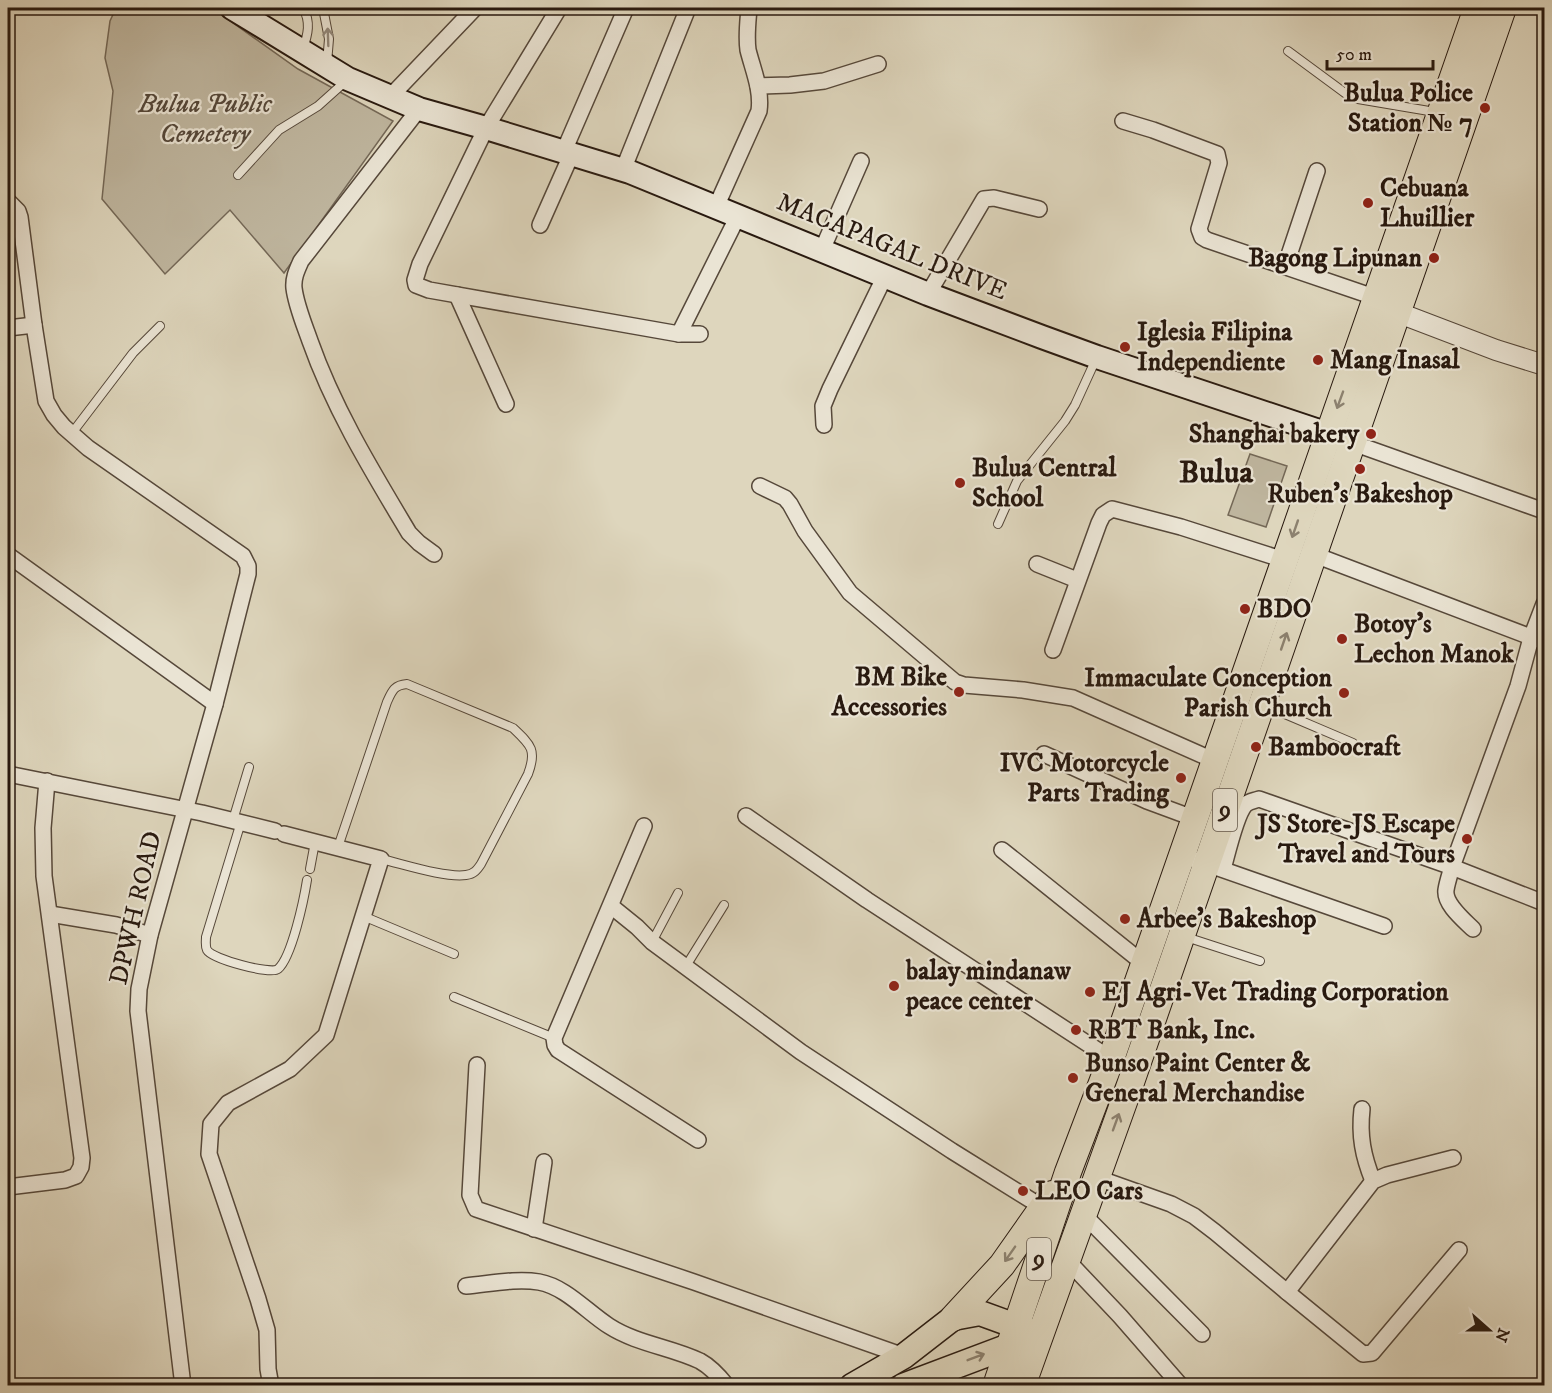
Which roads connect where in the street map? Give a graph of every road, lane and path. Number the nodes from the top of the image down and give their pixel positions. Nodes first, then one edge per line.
1 (232, 8) edge
2 (303, 8) edge
3 (323, 8) edge
4 (475, 8) edge
5 (559, 8) edge
6 (626, 8) edge
7 (688, 8) edge
8 (750, 8) edge
9 (1478, 8) edge
10 (1503, 8) edge
11 (1288, 51) dead end
12 (302, 52) junction
13 (878, 64) dead end
14 (326, 67) junction
15 (348, 79) junction
16 (758, 86) junction
17 (390, 97) junction
18 (419, 109) junction
19 (1441, 113) junction
20 (1123, 121) dead end
21 (486, 128) junction
22 (568, 152) junction
23 (861, 162) dead end
24 (622, 170) junction
25 (1317, 171) dead end
26 (238, 175) dead end
27 (8, 201) edge
28 (716, 207) junction
29 (1039, 209) dead end
30 (738, 216) junction
31 (540, 225) dead end
32 (822, 250) junction
33 (1285, 267) junction
34 (885, 276) junction
35 (928, 294) junction
36 (457, 295) junction
37 (1377, 298) junction
38 (1399, 313) junction
39 (34, 326) junction
40 (160, 326) dead end
41 (8, 328) edge
42 (679, 334) junction
43 (700, 334) dead end
44 (1096, 357) junction
45 (1545, 365) edge
46 (506, 404) dead end
47 (824, 425) dead end
48 (72, 433) junction
49 (1328, 434) junction
50 (1353, 443) junction
51 (760, 486) dead end
52 (1545, 511) edge
53 (998, 524) dead end
54 (434, 554) dead end
55 (8, 555) edge
56 (1315, 555) junction
57 (1284, 561) junction
58 (1037, 564) dead end
59 (1077, 580) junction
60 (1545, 604) edge
61 (1538, 640) edge
62 (1053, 650) dead end
63 (1262, 704) junction
64 (215, 705) junction
65 (1353, 743) dead end
66 (1216, 752) junction
67 (1245, 752) junction
68 (1044, 754) dead end
69 (249, 767) dead end
70 (8, 774) edge
71 (47, 781) junction
72 (185, 809) junction
73 (746, 816) dead end
74 (1193, 818) junction
75 (237, 821) junction
76 (644, 826) dead end
77 (315, 842) junction
78 (338, 848) junction
79 (1002, 850) dead end
80 (1181, 855) junction
81 (381, 859) junction
82 (1214, 866) junction
83 (1452, 867) junction
84 (310, 868) dead end
85 (307, 880) dead end
86 (678, 894) dead end
87 (1545, 903) edge
88 (724, 904) dead end
89 (611, 906) junction
90 (50, 914) junction
91 (363, 916) junction
92 (1384, 926) dead end
93 (1473, 929) dead end
94 (150, 935) junction
95 (1182, 935) junction
96 (652, 942) junction
97 (454, 954) dead end
98 (1260, 961) dead end
99 (1143, 963) junction
100 (686, 966) junction
101 (454, 997) dead end
102 (554, 1038) junction
103 (1111, 1059) junction
104 (477, 1065) dead end
105 (1362, 1109) dead end
106 (698, 1140) dead end
107 (1453, 1158) dead end
108 (544, 1162) dead end
109 (1068, 1172) junction
110 (1095, 1177) junction
111 (1373, 1181) junction
112 (8, 1187) edge
113 (1042, 1207) junction
114 (1082, 1214) junction
115 (534, 1229) junction
116 (1460, 1250) dead end
117 (1066, 1258) junction
118 (466, 1286) dead end
119 (1287, 1292) junction
120 (953, 1318) junction
121 (1202, 1334) dead end
122 (1022, 1335) junction
123 (904, 1356) junction
124 (183, 1386) edge
125 (271, 1386) edge
126 (727, 1386) edge
127 (852, 1386) edge
128 (903, 1386) edge
129 (996, 1386) edge
130 (1022, 1386) edge
131 (1181, 1386) edge

1 - 12 main road, MACAPAGAL DRIVE
2 - 12 lane
14 -> 3 lane
4 - 17 street
5 - 21 street
6 - 22 street
7 - 24 street
8 - 16 street
9 - 19 highway, 9
10 - 38 highway, 9
11 - 19 lane
12 - 14 main road, MACAPAGAL DRIVE
13 - 16 street
14 - 15 main road, MACAPAGAL DRIVE
15 - 17 main road, MACAPAGAL DRIVE
15 - 26 lane
16 - 28 street
17 - 18 main road, MACAPAGAL DRIVE
18 - 21 main road, MACAPAGAL DRIVE
18 - 54 street
19 - 37 highway, 9
20 - 33 street
21 - 22 main road, MACAPAGAL DRIVE
21 - 36 street
22 - 24 main road, MACAPAGAL DRIVE
22 - 31 street
23 - 32 street
24 - 28 main road, MACAPAGAL DRIVE
25 - 33 street
27 - 39 street
28 - 30 main road, MACAPAGAL DRIVE
29 - 35 street
30 - 32 main road, MACAPAGAL DRIVE
30 - 42 street
32 - 34 main road, MACAPAGAL DRIVE
33 - 37 street
34 - 35 main road, MACAPAGAL DRIVE
34 - 47 street
35 - 44 main road, MACAPAGAL DRIVE
36 - 42 street
36 - 46 street
37 -> 49 highway, 9
38 - 45 street
38 - 50 highway, 9
39 - 41 street
39 - 48 street
40 - 48 lane
42 - 43 street
44 - 49 main road, MACAPAGAL DRIVE
44 - 53 lane
48 - 64 street, DPWH ROAD
49 - 50 main road, MACAPAGAL DRIVE
49 -> 57 highway, 9
50 - 52 street, MACAPAGAL DRIVE
50 - 56 highway, 9
51 - 66 street
55 - 64 street
56 - 61 street
63 -> 56 highway, 9
57 - 59 street
57 - 66 highway, 9
58 - 59 street
59 - 62 street
60 - 61 street
61 - 83 street
63 - 65 lane
63 - 67 highway, 9
64 - 72 street, DPWH ROAD
66 - 67 highway
66 - 74 highway, 9
67 - 82 highway, 9
68 - 74 street
69 - 75 lane
70 - 71 street
71 - 72 street
71 - 90 street
72 - 75 street
72 - 94 street, DPWH ROAD
73 - 103 street
74 - 80 highway, 9
75 - 77 street
75 - 85 lane
76 - 89 street
77 - 78 street
77 - 84 lane
78 - 81 street
78 - 81 lane
79 - 99 street
80 - 82 street
80 - 99 highway, 9
81 - 91 street
82 - 83 street
82 - 92 street
82 - 95 highway, 9
83 - 87 street
83 - 93 street
86 - 96 lane
88 - 100 lane
89 - 96 street
89 - 102 street
90 - 94 street
90 - 112 street
91 - 97 lane
91 - 125 street
94 - 124 street, DPWH ROAD
95 - 98 lane
110 -> 95 highway, 9
96 - 100 street
99 - 103 highway, 9
100 - 113 street
101 - 102 lane
102 - 106 street
103 - 109 highway, 9
104 - 115 street
105 - 111 street
107 - 111 street
108 - 115 street
109 - 113 highway
109 - 122 highway, 9
110 - 114 highway, 9
110 - 119 street
111 - 119 street
113 -> 120 highway
114 - 117 highway, 9
114 - 121 street
115 - 123 street
116 - 119 street
117 - 122 highway, 9
117 - 131 street
118 - 126 street
120 - 122 main road
120 - 123 main road
128 -> 122 main road
122 - 129 highway, 9
122 - 130 highway, 9
123 - 127 main road

